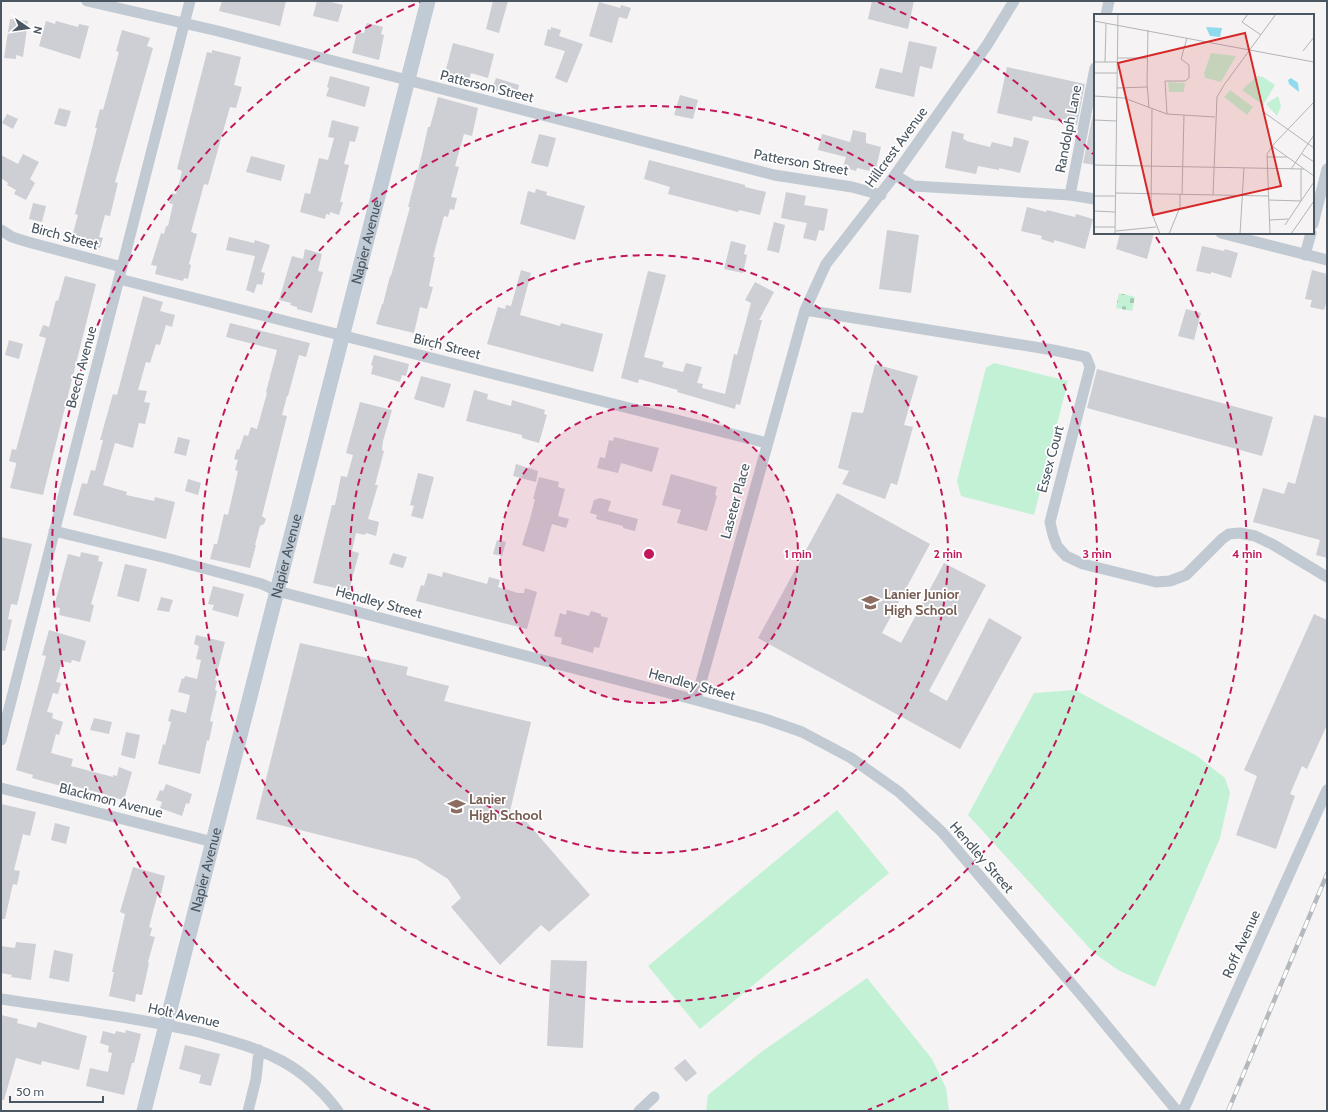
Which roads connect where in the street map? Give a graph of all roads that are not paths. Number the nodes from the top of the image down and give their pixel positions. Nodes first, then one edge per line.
1 (87, 1) edge
2 (190, 1) edge
3 (428, 1) edge
4 (1014, 1) edge
5 (1109, 1) edge
6 (1106, 14) edge
7 (184, 24) junction
8 (1094, 73) edge
9 (408, 81) junction
10 (1327, 169) edge
11 (895, 175) junction
12 (881, 195) junction
13 (1070, 195) junction
14 (1094, 199) edge
15 (1314, 220) edge
16 (1, 230) edge
17 (1225, 234) edge
18 (1311, 234) edge
19 (1305, 255) junction
20 (1327, 260) edge
21 (122, 267) junction
22 (119, 279) junction
23 (805, 310) junction
24 (343, 335) junction
25 (767, 443) junction
26 (54, 531) junction
27 (1327, 577) edge
28 (277, 591) junction
29 (696, 700) junction
30 (1, 740) edge
31 (1, 788) edge
32 (1327, 790) edge
33 (213, 842) junction
34 (1, 999) edge
35 (166, 1024) junction
36 (259, 1050) junction
37 (654, 1097) dead end
38 (144, 1111) edge
39 (248, 1111) edge
40 (338, 1111) edge
41 (639, 1111) edge
42 (1177, 1111) edge
43 (1182, 1111) edge

1 - 7 street, Patterson Street
2 - 7 street, Beech Avenue
3 - 9 street, Napier Avenue
4 - 11 street, Hillcrest Avenue
5 - 6 street
7 - 9 street, Patterson Street
7 - 21 street, Beech Avenue
8 - 13 street, Randolph Lane
9 - 12 street, Patterson Street
9 - 24 street, Napier Avenue
10 - 15 street
11 - 12 street, Hillcrest Avenue
11 - 13 street
12 - 23 street, Hillcrest Avenue
13 - 14 street
16 - 21 street, Birch Street
17 - 19 street
18 - 19 street
19 - 20 street
21 - 22 street, Beech Avenue
22 - 24 street, Birch Street
22 - 26 street, Beech Avenue
23 - 25 street, Laseter Place
23 - 27 street, Essex Court
24 - 25 street, Birch Street
24 - 28 street, Napier Avenue
25 - 29 street, Laseter Place
26 - 28 street, Hendley Street
26 - 30 street, Beech Avenue
28 - 29 street, Hendley Street
28 - 33 street, Napier Avenue
29 - 42 street, Hendley Street
31 - 33 street, Blackmon Avenue
32 - 43 street, Roff Avenue
33 - 35 street, Napier Avenue
34 - 35 street, Holt Avenue
35 - 36 street, Holt Avenue
35 - 38 street, Napier Avenue
36 - 39 street
36 - 40 street, Holt Avenue
37 - 41 street

